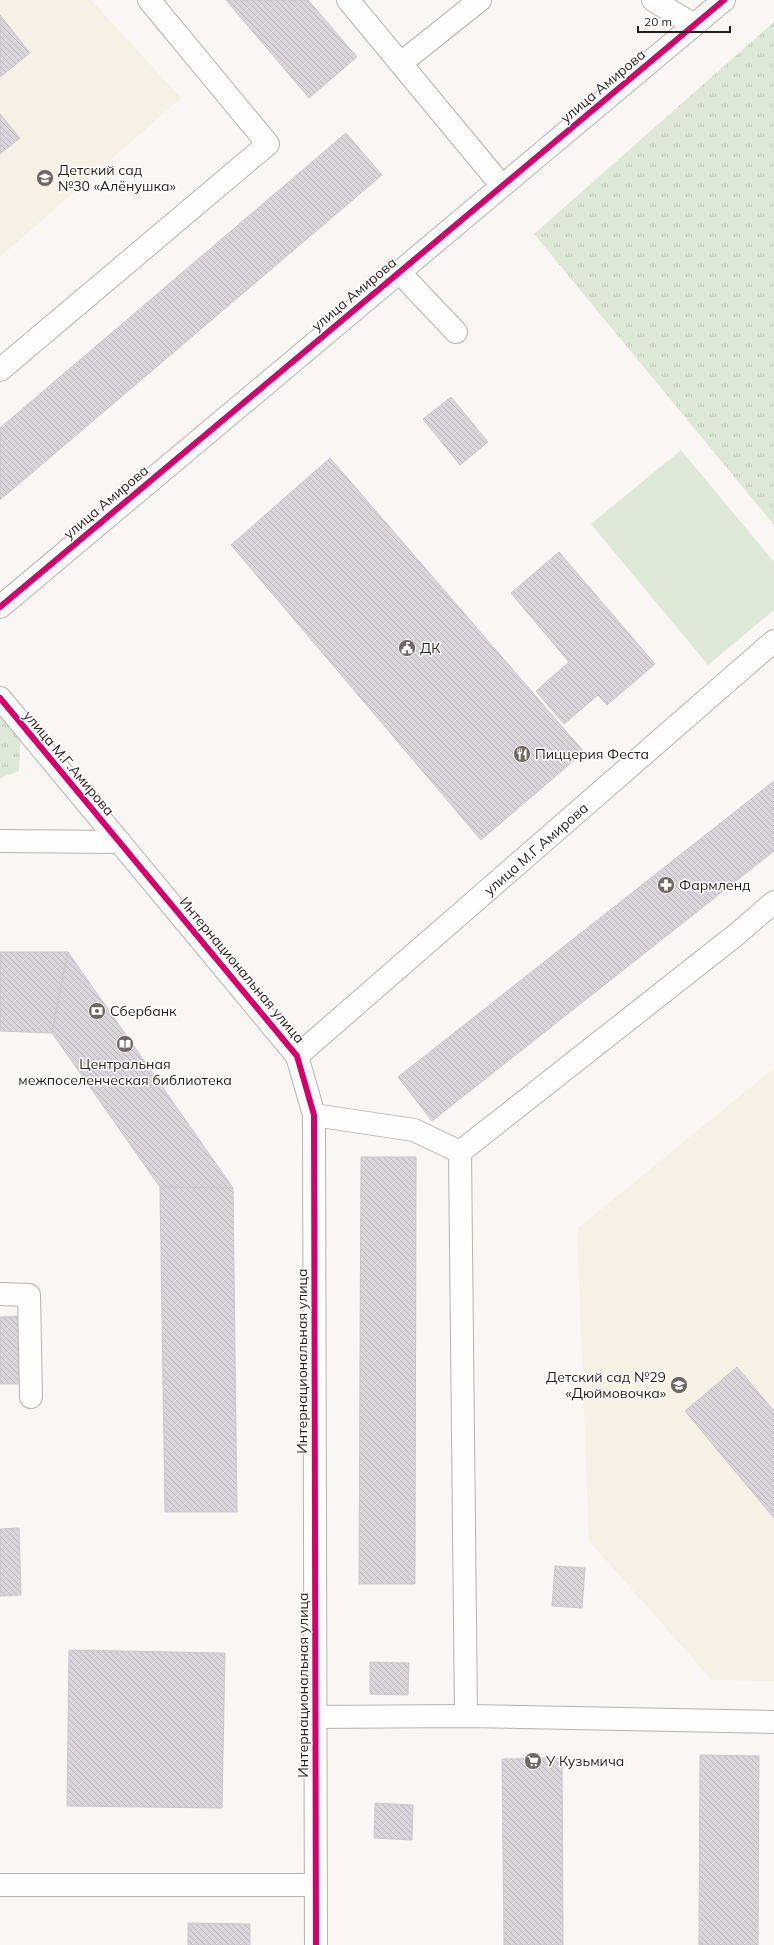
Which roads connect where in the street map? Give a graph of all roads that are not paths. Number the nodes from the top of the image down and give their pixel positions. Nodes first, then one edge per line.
1 (149, 0) edge
2 (348, 0) edge
3 (480, 0) edge
4 (653, 0) edge
5 (724, 0) edge
6 (694, 26) junction
7 (401, 64) junction
8 (502, 186) junction
9 (399, 272) junction
10 (456, 332) dead end
11 (0, 370) edge
12 (0, 607) edge
13 (774, 641) edge
14 (0, 698) edge
15 (0, 841) edge
16 (120, 842) junction
17 (774, 902) edge
18 (297, 1056) junction
19 (314, 1116) junction
20 (460, 1152) junction
21 (0, 1294) edge
22 (31, 1397) dead end
23 (466, 1716) junction
24 (314, 1717) junction
25 (774, 1722) edge
26 (0, 1885) edge
27 (315, 1885) junction
28 (316, 1945) edge

1 - 11 street
2 - 7 street
3 - 7 street
4 - 6 street
5 - 6 street, улица Амирова
6 - 8 street, улица Амирова
7 - 8 street
8 - 9 street, улица Амирова
9 - 10 street
9 - 12 street, улица Амирова
13 - 18 street, улица М.Г.Амирова
14 - 16 street, улица М.Г.Амирова
15 - 16 street
16 - 18 street, Интернациональная улица
17 - 20 street
18 - 19 street, Интернациональная улица
19 - 20 street
19 - 24 street, Интернациональная улица
20 - 23 street
21 - 22 street
23 - 24 street
23 - 25 street
24 - 27 street, Интернациональная улица
26 - 27 street
27 - 28 street, Интернациональная улица

